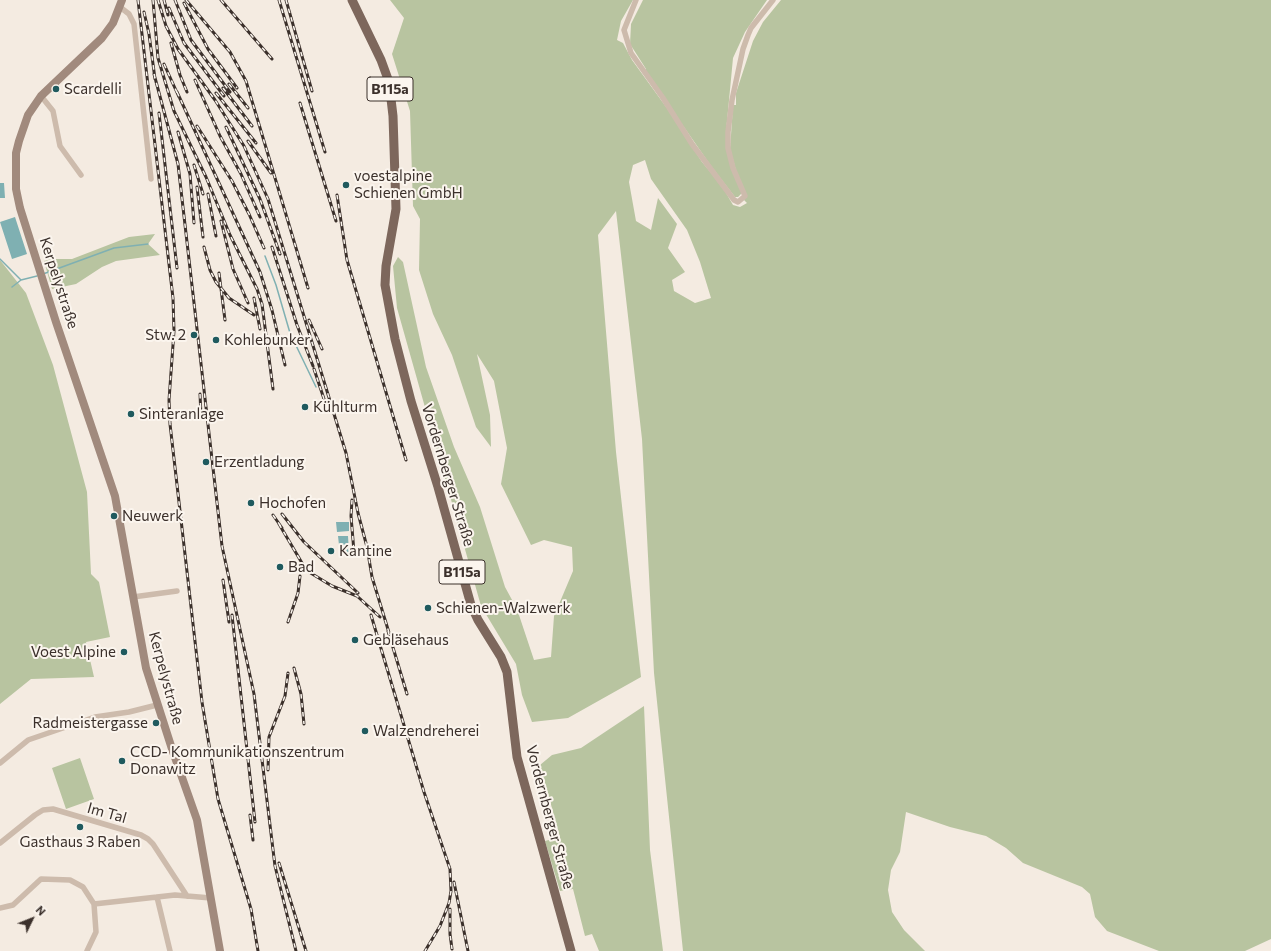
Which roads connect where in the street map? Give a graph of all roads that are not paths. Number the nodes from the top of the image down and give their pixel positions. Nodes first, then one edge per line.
1 (352, 0) edge
2 (636, 0) edge
3 (773, 0) edge
4 (121, 3) edge
5 (41, 96) junction
6 (81, 175) dead end
7 (151, 179) dead end
8 (177, 591) dead end
9 (133, 597) junction
10 (157, 705) junction
11 (0, 763) edge
12 (0, 843) edge
13 (157, 896) junction
14 (188, 896) junction
15 (211, 898) junction
16 (94, 904) junction
17 (0, 908) edge
18 (87, 951) edge
19 (170, 951) edge
20 (220, 951) edge
21 (571, 951) edge

1 - 21 main road, Vordernberger Straße / B115a
2 - 3 street
4 - 5 main road, Kerpelystraße
4 - 7 street, Kerpelystraße
5 - 6 street
5 - 9 main road, Kerpelystraße
8 - 9 street
9 - 10 main road, Kerpelystraße
10 - 11 street
10 - 15 main road, Kerpelystraße
12 - 14 street, Im Tal
13 - 14 street
13 - 16 street
13 - 19 street
14 - 15 street
15 - 20 main road, Kerpelystraße
16 - 17 street
16 - 18 street

